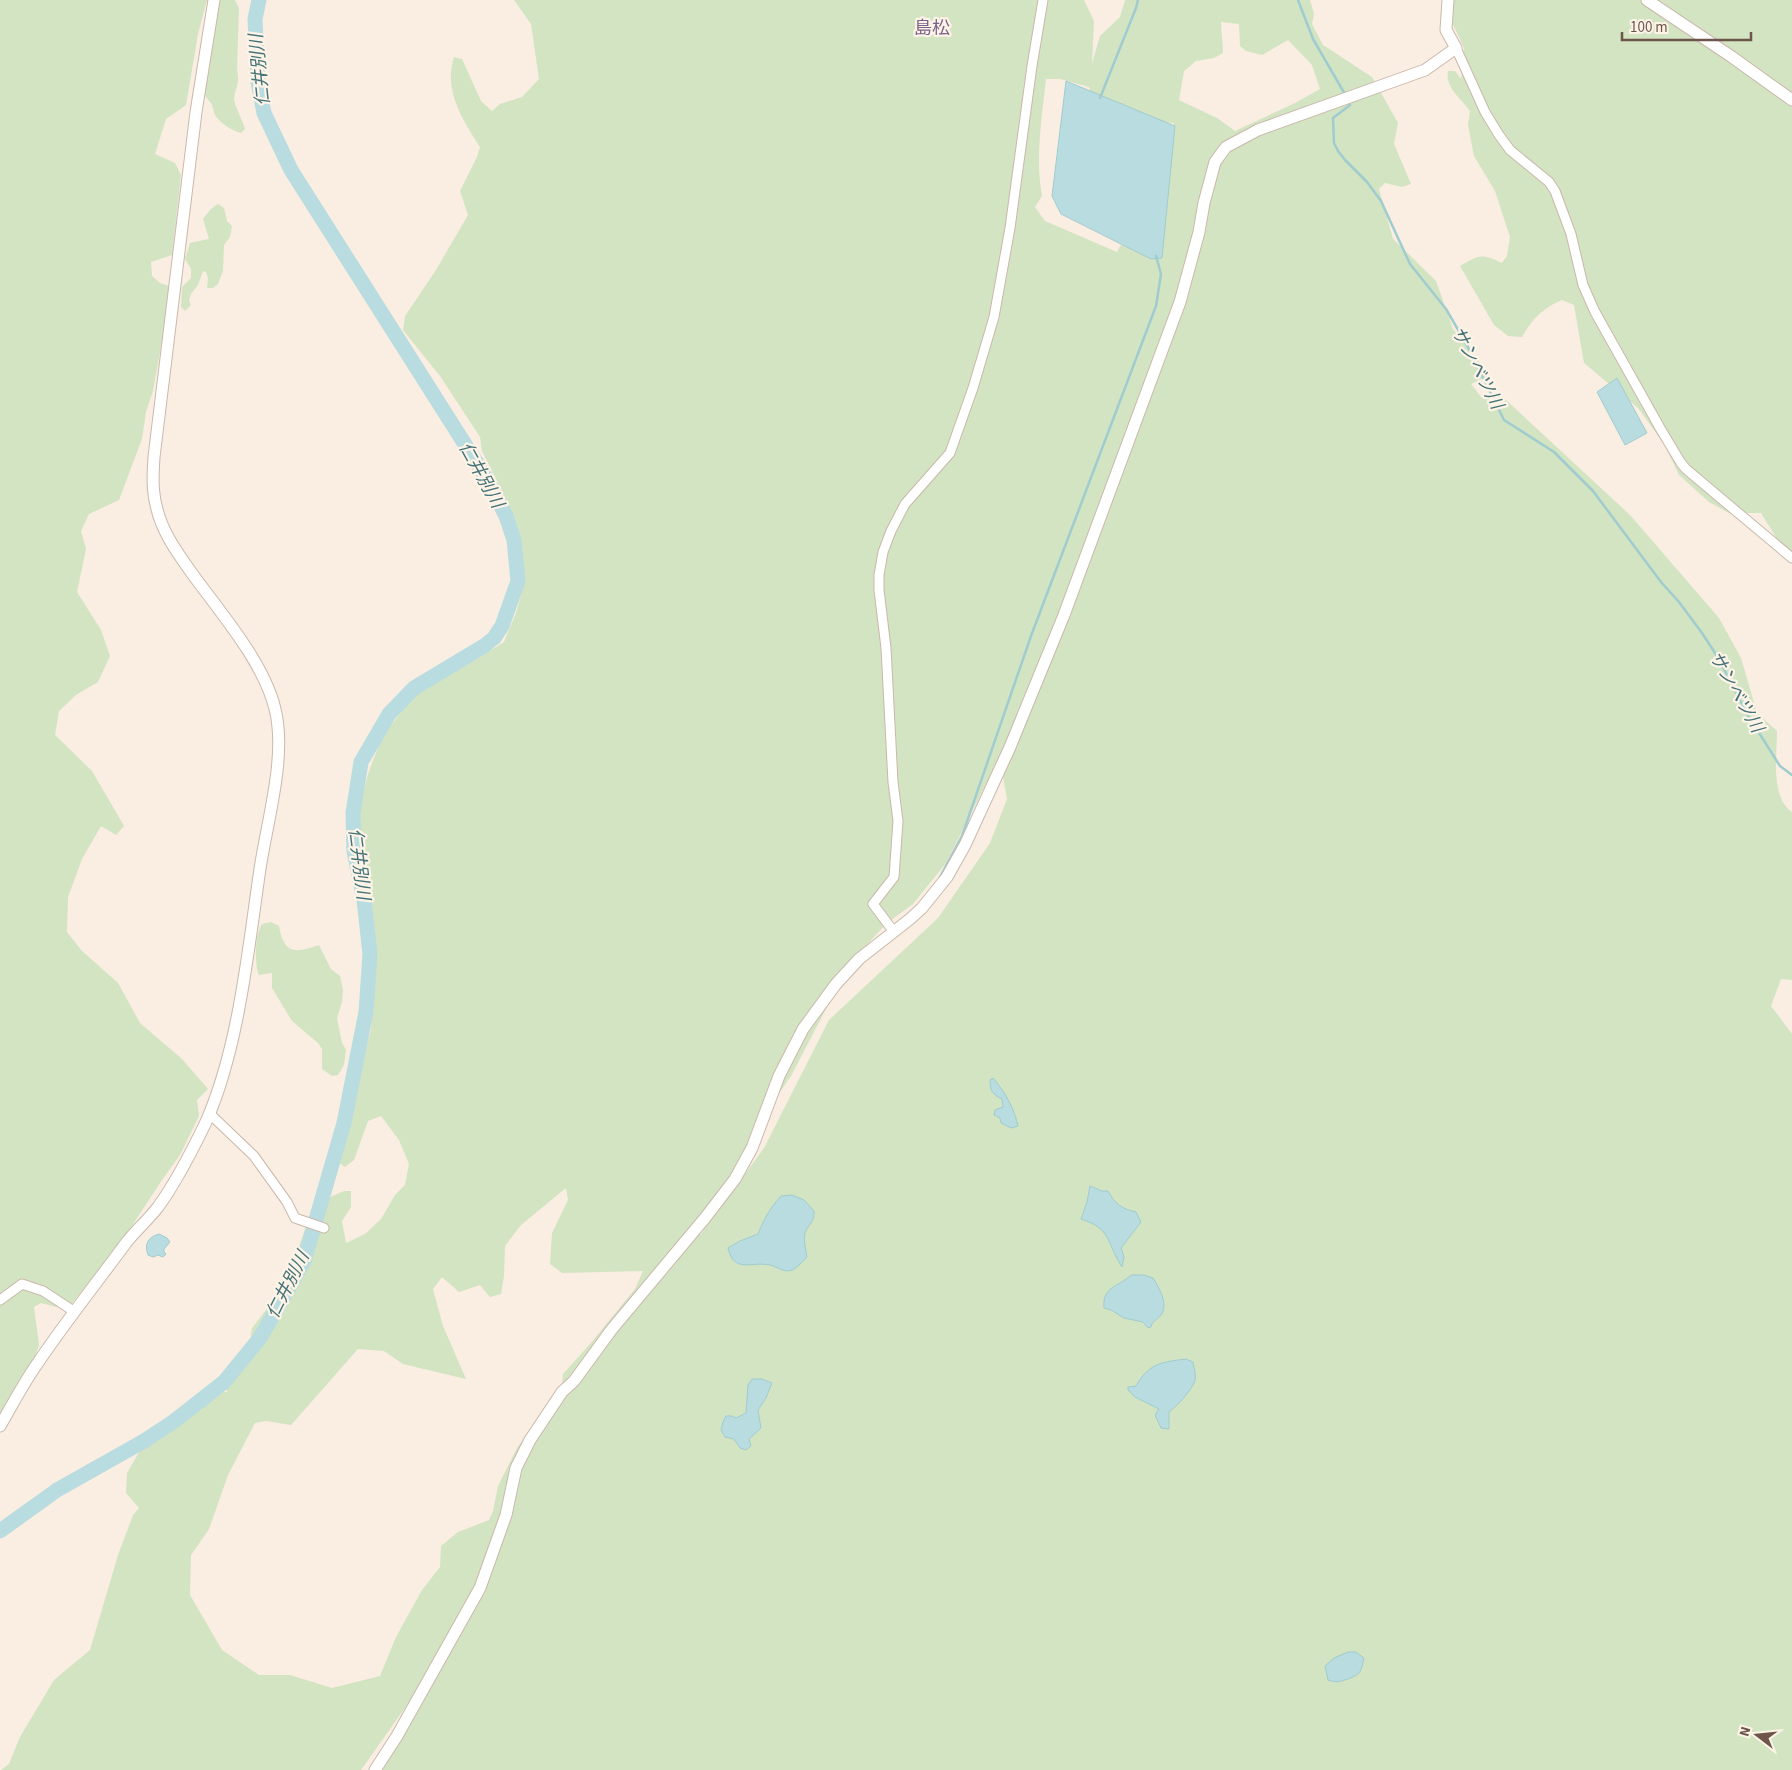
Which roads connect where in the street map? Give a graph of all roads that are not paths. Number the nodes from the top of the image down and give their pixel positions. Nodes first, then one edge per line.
1 (214, 0) edge
2 (1043, 0) edge
3 (1448, 0) edge
4 (1647, 0) edge
5 (1456, 48) junction
6 (1792, 100) edge
7 (1792, 558) edge
8 (894, 932) junction
9 (209, 1113) junction
10 (324, 1228) dead end
11 (0, 1300) edge
12 (75, 1312) junction
13 (0, 1426) edge
14 (376, 1770) edge

1 - 9 street
2 - 8 street
3 - 5 street
4 - 6 street
5 - 7 street
5 - 8 street
8 - 14 street
9 - 10 street
9 - 12 street
11 - 12 street
12 - 13 street

